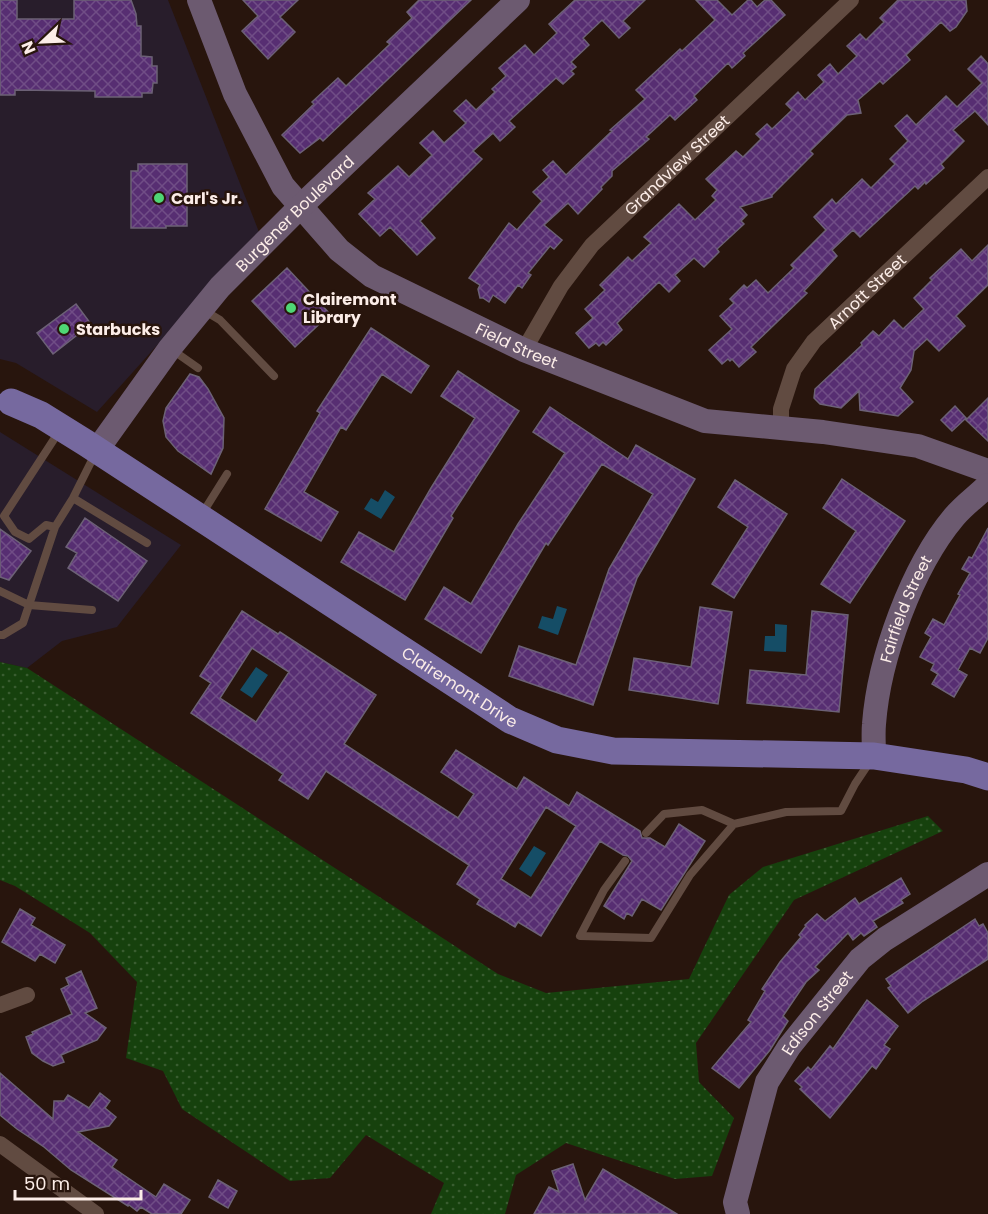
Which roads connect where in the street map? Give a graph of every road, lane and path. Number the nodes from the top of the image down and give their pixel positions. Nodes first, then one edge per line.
1 (198, 0) edge
2 (518, 0) edge
3 (851, 0) edge
4 (988, 177) edge
5 (301, 206) junction
6 (202, 309) junction
7 (170, 348) junction
8 (524, 350) junction
9 (198, 368) dead end
10 (274, 376) dead end
11 (4, 399) edge
12 (62, 428) junction
13 (781, 428) junction
14 (97, 450) junction
15 (988, 471) edge
16 (227, 474) dead end
17 (988, 485) edge
18 (73, 498) junction
19 (200, 517) junction
20 (55, 527) junction
21 (147, 543) dead end
22 (0, 591) edge
23 (29, 605) junction
24 (92, 610) dead end
25 (0, 635) edge
26 (874, 756) junction
27 (988, 777) edge
28 (734, 824) junction
29 (646, 834) dead end
30 (625, 861) dead end
31 (988, 874) edge
32 (27, 995) dead end
33 (0, 1005) edge
34 (0, 1144) edge
35 (96, 1214) edge
36 (738, 1214) edge

1 - 5 street, Field Street
2 - 5 street, Burgener Boulevard
3 - 8 street, Grandview Street
4 - 13 street, Arnott Street
5 - 6 street, Burgener Boulevard
5 - 8 street, Field Street
6 - 7 street, Burgener Boulevard
6 - 10 lane
7 - 9 lane
7 - 14 street, Burgener Boulevard
8 - 13 street, Field Street
11 - 12 main road, Clairemont Drive
12 - 14 main road, Clairemont Drive
12 - 20 lane
13 - 15 street, Field Street
14 - 18 lane
14 - 19 main road, Clairemont Drive
16 - 19 lane
17 - 26 street, Fairfield Street
18 - 20 lane
18 - 21 lane
19 - 26 main road, Clairemont Drive
20 - 23 lane
22 - 23 lane
23 - 24 lane
23 - 25 lane
26 - 27 main road, Clairemont Drive
26 - 28 lane
28 - 29 lane
28 - 30 lane
31 - 36 street, Edison Street
32 - 33 street
34 - 35 street

